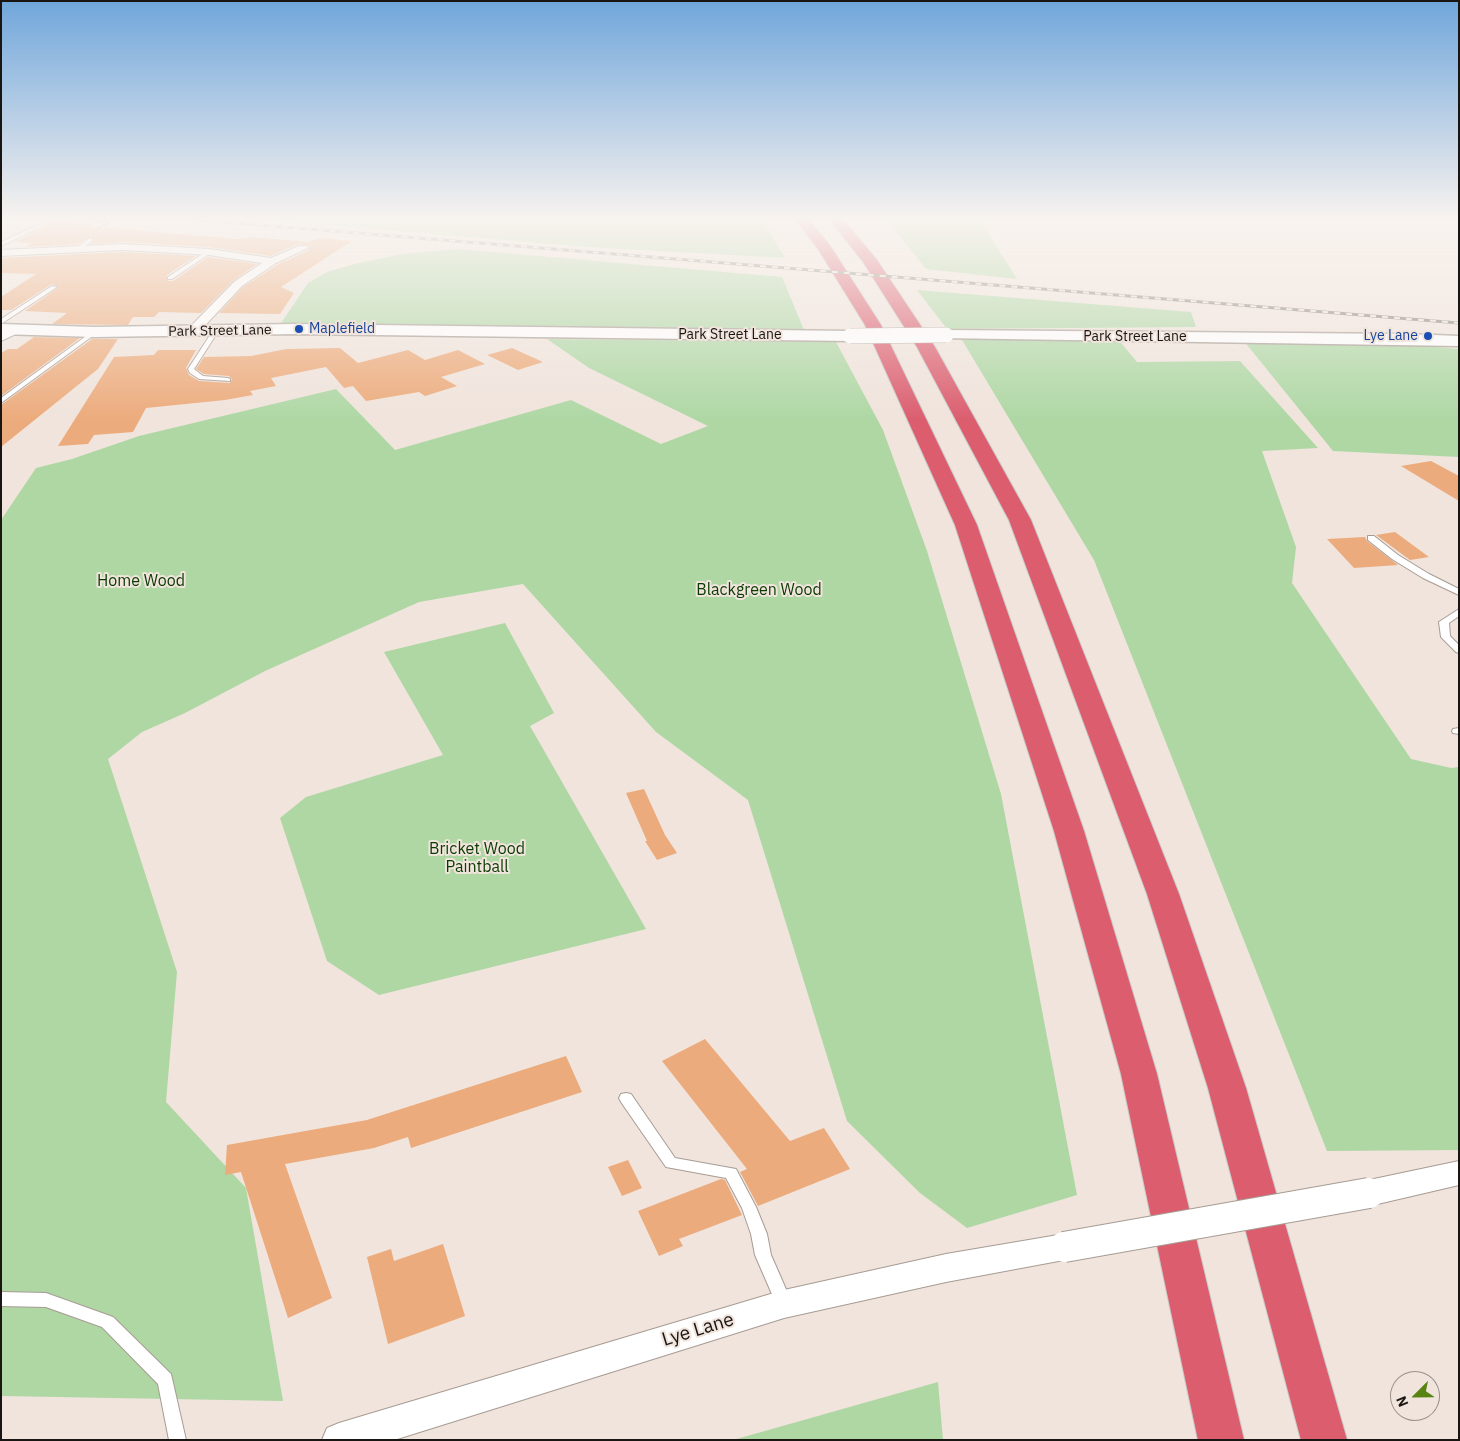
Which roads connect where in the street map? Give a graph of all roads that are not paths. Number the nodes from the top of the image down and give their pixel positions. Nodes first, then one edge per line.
1 (236, 286) edge
2 (849, 286) edge
3 (886, 286) edge
4 (54, 287) dead end
5 (5, 330) edge
6 (216, 330) junction
7 (193, 331) junction
8 (95, 332) junction
9 (1459, 341) edge
10 (228, 380) dead end
11 (1, 402) edge
12 (1371, 538) dead end
13 (1459, 592) edge
14 (1459, 612) edge
15 (1459, 650) edge
16 (626, 1098) dead end
17 (1459, 1173) edge
18 (1, 1299) edge
19 (784, 1304) junction
20 (178, 1440) edge
21 (339, 1440) edge
22 (1221, 1440) edge
23 (1324, 1440) edge

1 - 7 street
2 - 22 highway
3 - 23 highway
4 - 5 lane
5 - 8 street, Park Street Lane
6 - 7 street, Park Street Lane
6 - 9 street, Park Street Lane, bridge
6 - 10 lane
7 - 8 street, Park Street Lane
8 - 11 lane
12 - 13 lane
14 - 15 lane
16 - 19 lane
17 - 19 street, Lye Lane, bridge
18 - 20 lane
19 - 21 street, Lye Lane

